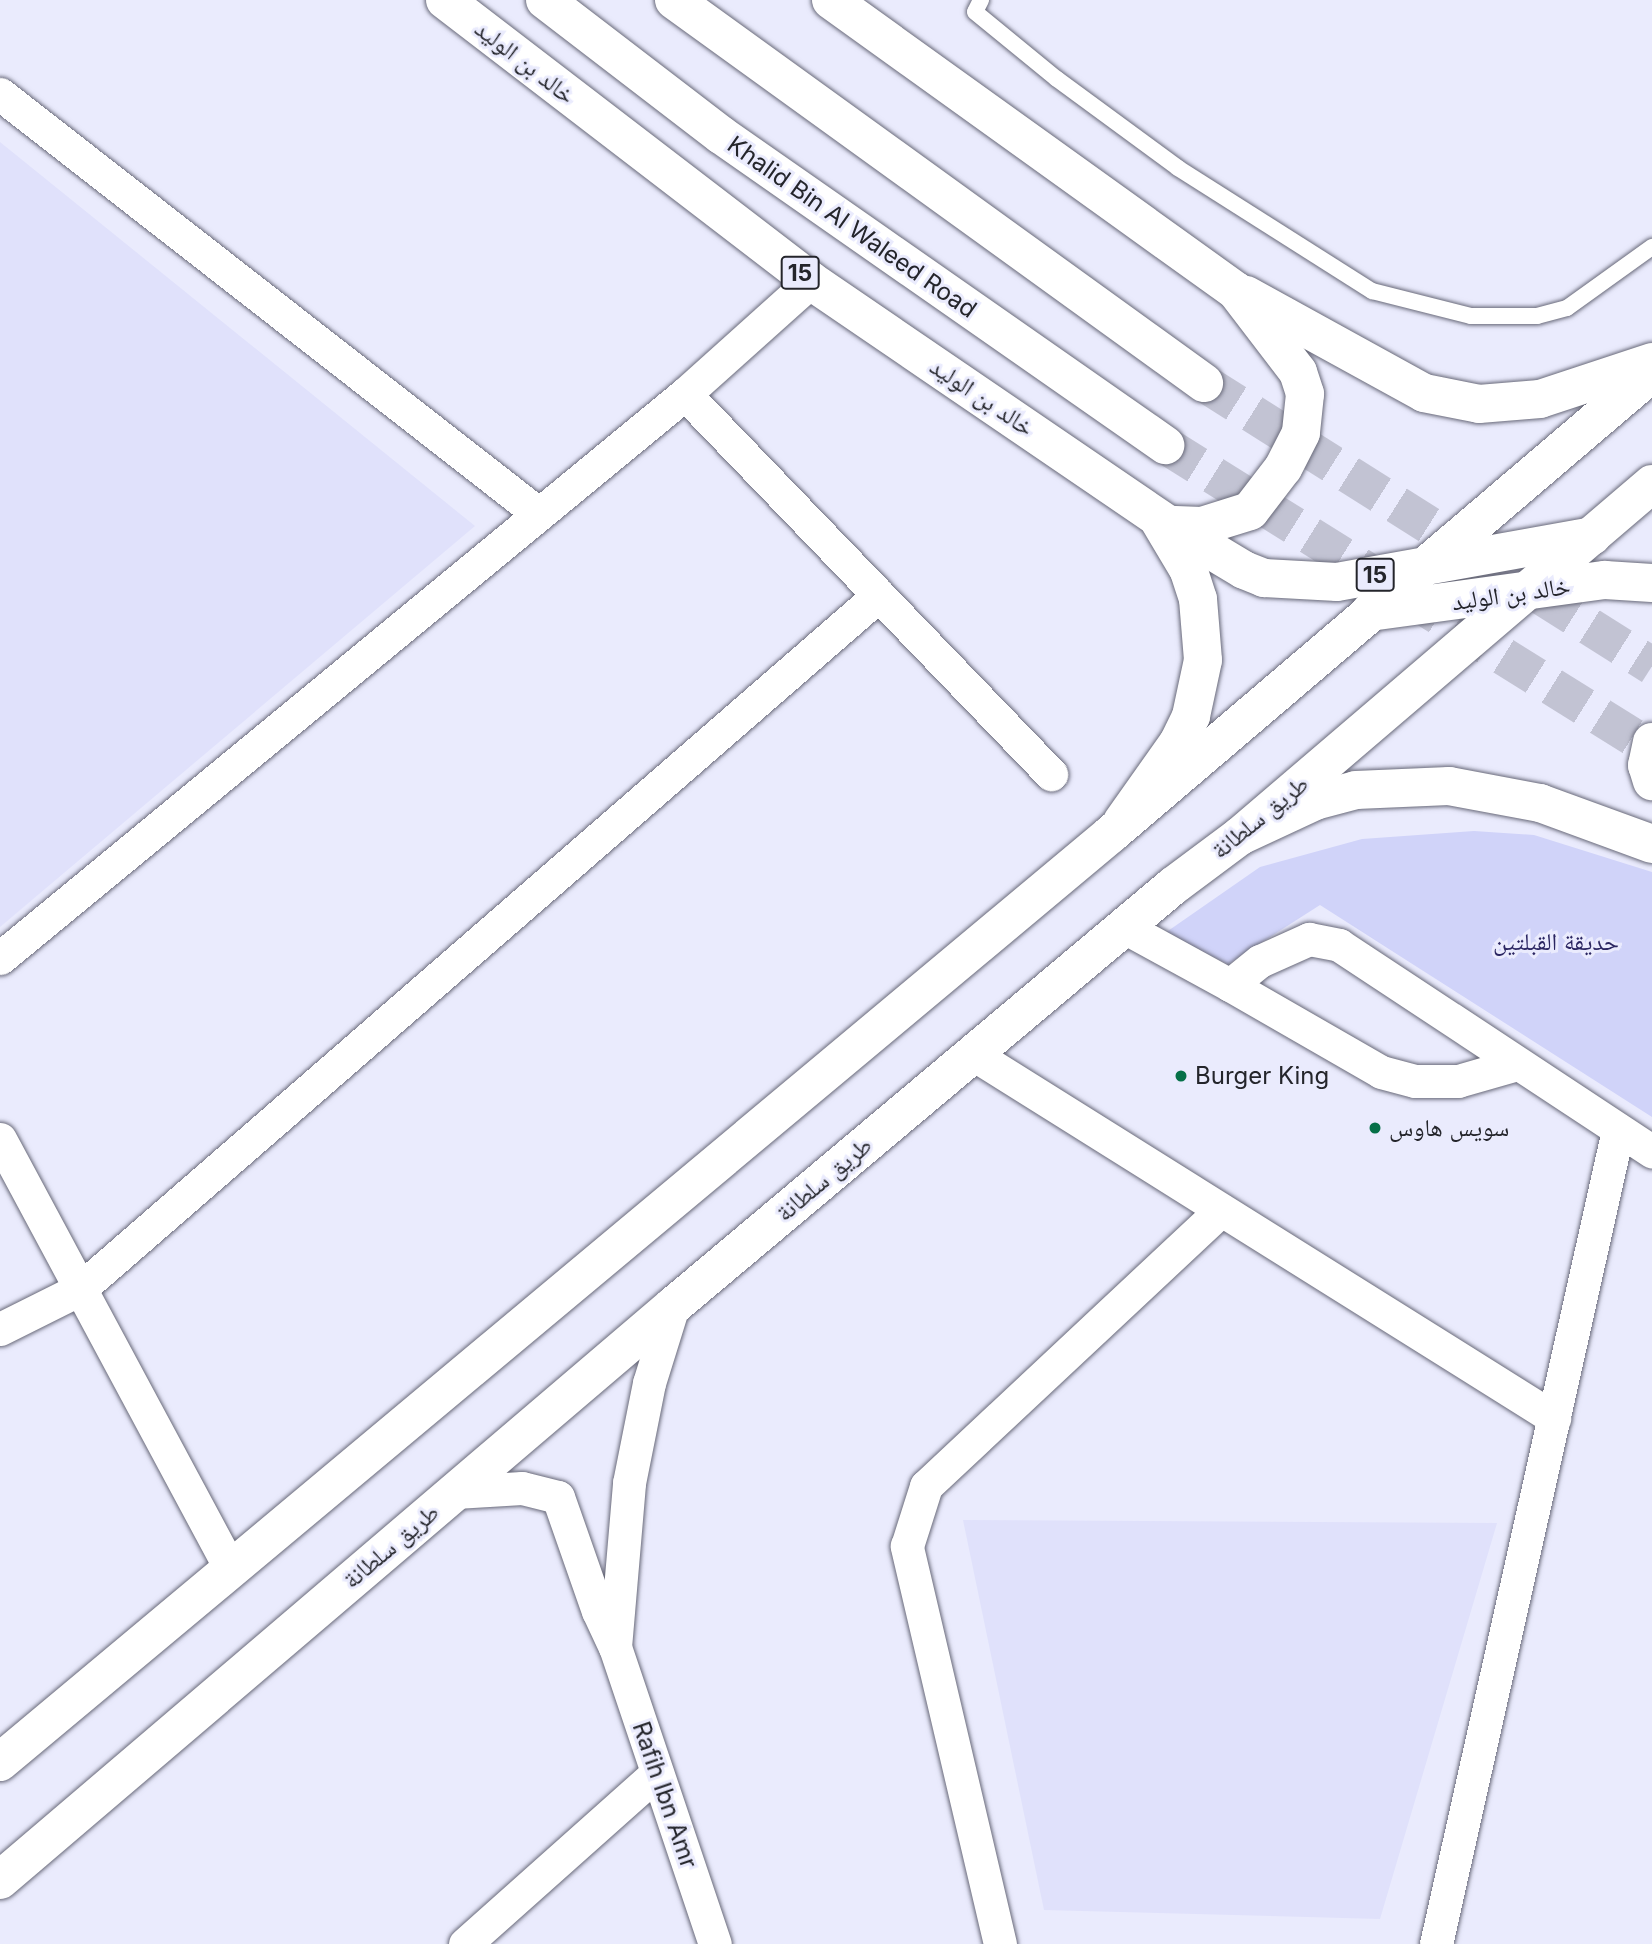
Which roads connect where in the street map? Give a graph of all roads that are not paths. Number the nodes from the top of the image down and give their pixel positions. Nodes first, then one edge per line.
1 (445, 0) edge
2 (545, 0) edge
3 (674, 0) edge
4 (831, 0) edge
5 (981, 0) edge
6 (0, 94) edge
7 (1652, 247) edge
8 (811, 281) junction
9 (1243, 298) junction
10 (1652, 362) edge
11 (1652, 373) edge
12 (1204, 383) tunnel mouth
13 (685, 394) junction
14 (1165, 445) tunnel mouth
15 (1652, 484) edge
16 (539, 514) junction
17 (1162, 520) junction
18 (1592, 536) junction
19 (1423, 567) junction
20 (1652, 583) edge
21 (1524, 593) junction
22 (879, 595) junction
23 (1370, 612) junction
24 (1652, 742) edge
25 (1051, 774) dead end
26 (1652, 782) edge
27 (1122, 822) junction
28 (1240, 836) junction
29 (1652, 844) edge
30 (1124, 928) junction
31 (0, 958) edge
32 (1230, 985) junction
33 (973, 1054) junction
34 (1517, 1064) junction
35 (1618, 1130) junction
36 (0, 1139) edge
37 (1652, 1151) edge
38 (1221, 1209) junction
39 (80, 1289) junction
40 (673, 1306) junction
41 (0, 1329) edge
42 (1554, 1418) junction
43 (455, 1492) junction
44 (231, 1569) junction
45 (615, 1647) junction
46 (0, 1762) edge
47 (657, 1773) junction
48 (0, 1880) edge
49 (465, 1944) edge
50 (715, 1944) edge
51 (1000, 1944) edge
52 (1436, 1944) edge

1 - 8 main road, خالد بن الوليد / 15
2 - 14 main road, Khalid Bin Al Waleed Road
3 - 12 main road
4 - 9 main road
5 - 7 lane
6 - 16 street
8 - 13 street
8 - 17 main road, خالد بن الوليد / 15
9 - 10 main road
9 - 17 main road
11 - 19 main road
13 - 16 street
13 - 22 street
15 - 18 main road, طريق سلطانة
16 - 31 street
17 - 19 main road, خالد بن الوليد / 15
17 - 27 main road
18 - 19 main road, خالد بن الوليد / 15
18 - 21 main road, طريق سلطانة
19 - 23 main road
20 - 21 main road, خالد بن الوليد / 15
21 - 23 main road, خالد بن الوليد / 15
21 - 28 main road, طريق سلطانة
22 - 25 street
22 - 39 street
23 - 27 main road
24 - 26 main road
27 - 44 main road
28 - 29 main road
28 - 30 main road, طريق سلطانة
30 - 32 street
30 - 33 main road, طريق سلطانة
32 - 34 street
32 - 34 street
33 - 38 street
33 - 40 main road, طريق سلطانة
34 - 35 street
35 - 37 street
35 - 42 street
36 - 39 street
38 - 42 street
38 - 51 street
39 - 41 street
39 - 44 street
40 - 43 main road, طريق سلطانة
40 - 45 street
42 - 52 street
43 - 45 street, Rafih Ibn Amr
43 - 48 main road, طريق سلطانة
44 - 46 main road
45 - 47 street, Rafih Ibn Amr
47 - 49 street
47 - 50 street, Rafih Ibn Amr

